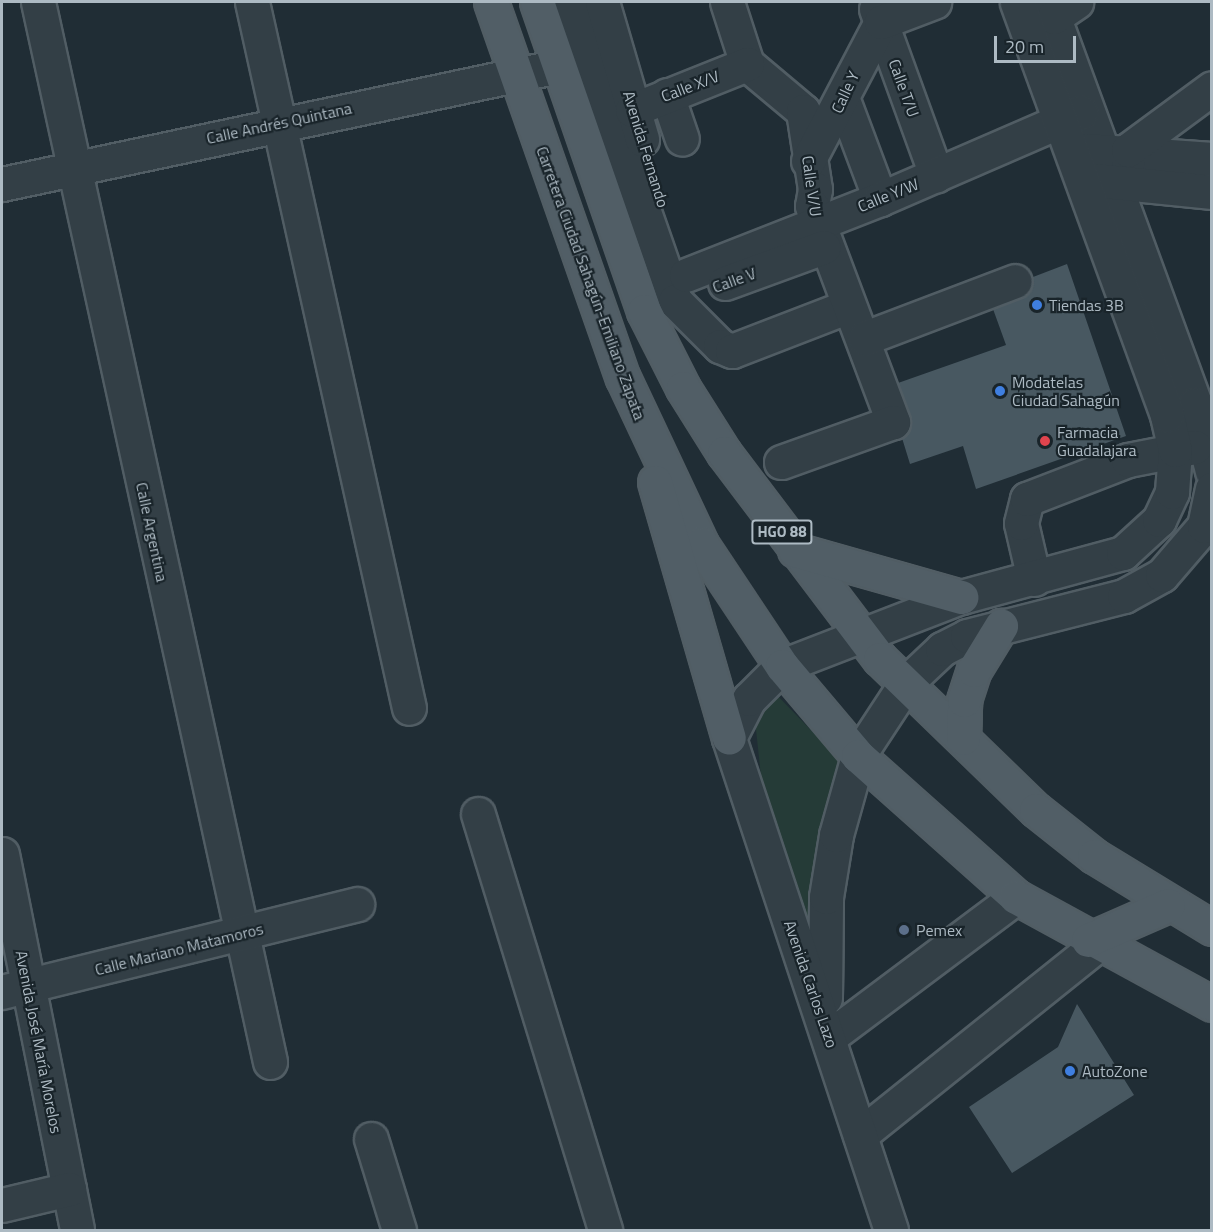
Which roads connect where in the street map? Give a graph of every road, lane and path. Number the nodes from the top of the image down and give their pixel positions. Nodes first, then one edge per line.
1 (38, 2) edge
2 (252, 2) edge
3 (491, 2) edge
4 (537, 2) edge
5 (571, 2) edge
6 (602, 2) edge
7 (727, 2) edge
8 (934, 2) edge
9 (1017, 2) edge
10 (1059, 7) edge
11 (877, 12) edge
12 (747, 64) junction
13 (558, 66) junction
14 (513, 74) junction
15 (1212, 88) edge
16 (667, 95) junction
17 (843, 100) junction
18 (632, 110) junction
19 (1073, 116) junction
20 (278, 123) junction
21 (682, 139) dead end
22 (1212, 159) edge
23 (808, 161) junction
24 (1102, 163) junction
25 (75, 168) junction
26 (936, 175) junction
27 (2, 184) edge
28 (1212, 192) edge
29 (880, 199) junction
30 (821, 235) junction
31 (1015, 281) dead end
32 (684, 290) junction
33 (846, 307) junction
34 (644, 311) junction
35 (865, 338) junction
36 (649, 436) junction
37 (1201, 453) edge
38 (781, 462) dead end
39 (1212, 489) edge
40 (795, 550) junction
41 (1201, 552) edge
42 (1034, 579) junction
43 (962, 597) junction
44 (910, 615) junction
45 (1001, 626) junction
46 (857, 635) junction
47 (942, 649) junction
48 (782, 666) junction
49 (906, 683) junction
50 (409, 708) dead end
51 (729, 738) junction
52 (963, 738) junction
53 (858, 756) junction
54 (478, 814) dead end
55 (2, 854) edge
56 (1016, 897) junction
57 (357, 904) dead end
58 (1168, 905) junction
59 (1212, 928) edge
60 (239, 934) junction
61 (1093, 943) junction
62 (15, 989) edge
63 (1212, 1004) edge
64 (827, 1029) junction
65 (270, 1062) dead end
66 (860, 1135) junction
67 (371, 1138) dead end
68 (69, 1190) junction
69 (2, 1205) edge
70 (78, 1230) edge
71 (399, 1230) edge
72 (605, 1230) edge
73 (891, 1230) edge

1 - 25 street, Calle Argentina
2 - 20 street
3 - 14 main road, Carretera Ciudad Sahagún-Emiliano Zapata
4 - 13 main road, HGO 88
5 - 32 street
6 - 18 street, Avenida Fernando
7 - 12 street
8 - 11 street
9 - 19 street
10 - 19 street
11 - 17 street, Calle Y
11 - 26 street, Calle T/U
12 - 16 street, Calle X/V
12 - 23 street, Calle V/U
13 - 14 street, Calle Andrés Quintana
13 - 34 main road, HGO 88
14 - 20 street, Calle Andrés Quintana
14 - 36 main road, Carretera Ciudad Sahagún-Emiliano Zapata
15 - 24 street
16 - 18 street, Calle X/V
16 - 21 street
17 - 23 street, Calle Y
17 - 29 street
18 - 32 street, Avenida Fernando
19 - 24 street
19 - 26 street, Calle Y/W
20 - 25 street, Calle Andrés Quintana
20 - 50 street
22 - 24 street
23 - 30 street, Calle V/U
24 - 28 street
24 - 37 street
25 - 27 street, Calle Andrés Quintana
25 - 60 street, Calle Argentina
26 - 29 street, Calle Y/W
29 - 30 street, Calle Y/W
30 - 32 street, Calle V
30 - 33 street, Calle V/U
31 - 35 street
32 - 33 street
32 - 34 street, Calle V
33 - 35 street, Calle V/U
34 - 40 main road, HGO 88
35 - 38 street, Calle V/U
36 - 48 main road, Carretera Ciudad Sahagún-Emiliano Zapata
36 - 51 main road
37 - 42 street
37 - 42 street
39 - 41 street
40 - 43 main road
40 - 46 main road, HGO 88
41 - 45 street
42 - 43 street
43 - 44 street
44 - 46 street
44 - 47 street
45 - 47 street
45 - 52 main road
46 - 48 street
46 - 49 main road, HGO 88
47 - 49 street
48 - 51 street
48 - 53 main road, Carretera Ciudad Sahagún-Emiliano Zapata
49 - 52 main road, HGO 88
49 - 53 street
51 - 64 street, Avenida Carlos Lazo
52 - 58 main road, HGO 88
53 - 56 main road, Carretera Ciudad Sahagún-Emiliano Zapata
53 - 64 street
54 - 72 street
55 - 62 street, Avenida José María Morelos
56 - 61 main road, Carretera Ciudad Sahagún-Emiliano Zapata
56 - 64 street
57 - 60 street, Calle Mariano Matamoros
58 - 59 main road, HGO 88
58 - 61 main road
60 - 62 street, Calle Mariano Matamoros
60 - 65 street, Calle Argentina
61 - 63 main road, Carretera Ciudad Sahagún-Emiliano Zapata
61 - 66 street
62 - 68 street, Avenida José María Morelos
64 - 66 street, Avenida Carlos Lazo
66 - 73 street, Avenida Carlos Lazo
67 - 71 street
68 - 69 street
68 - 70 street, Avenida José María Morelos

